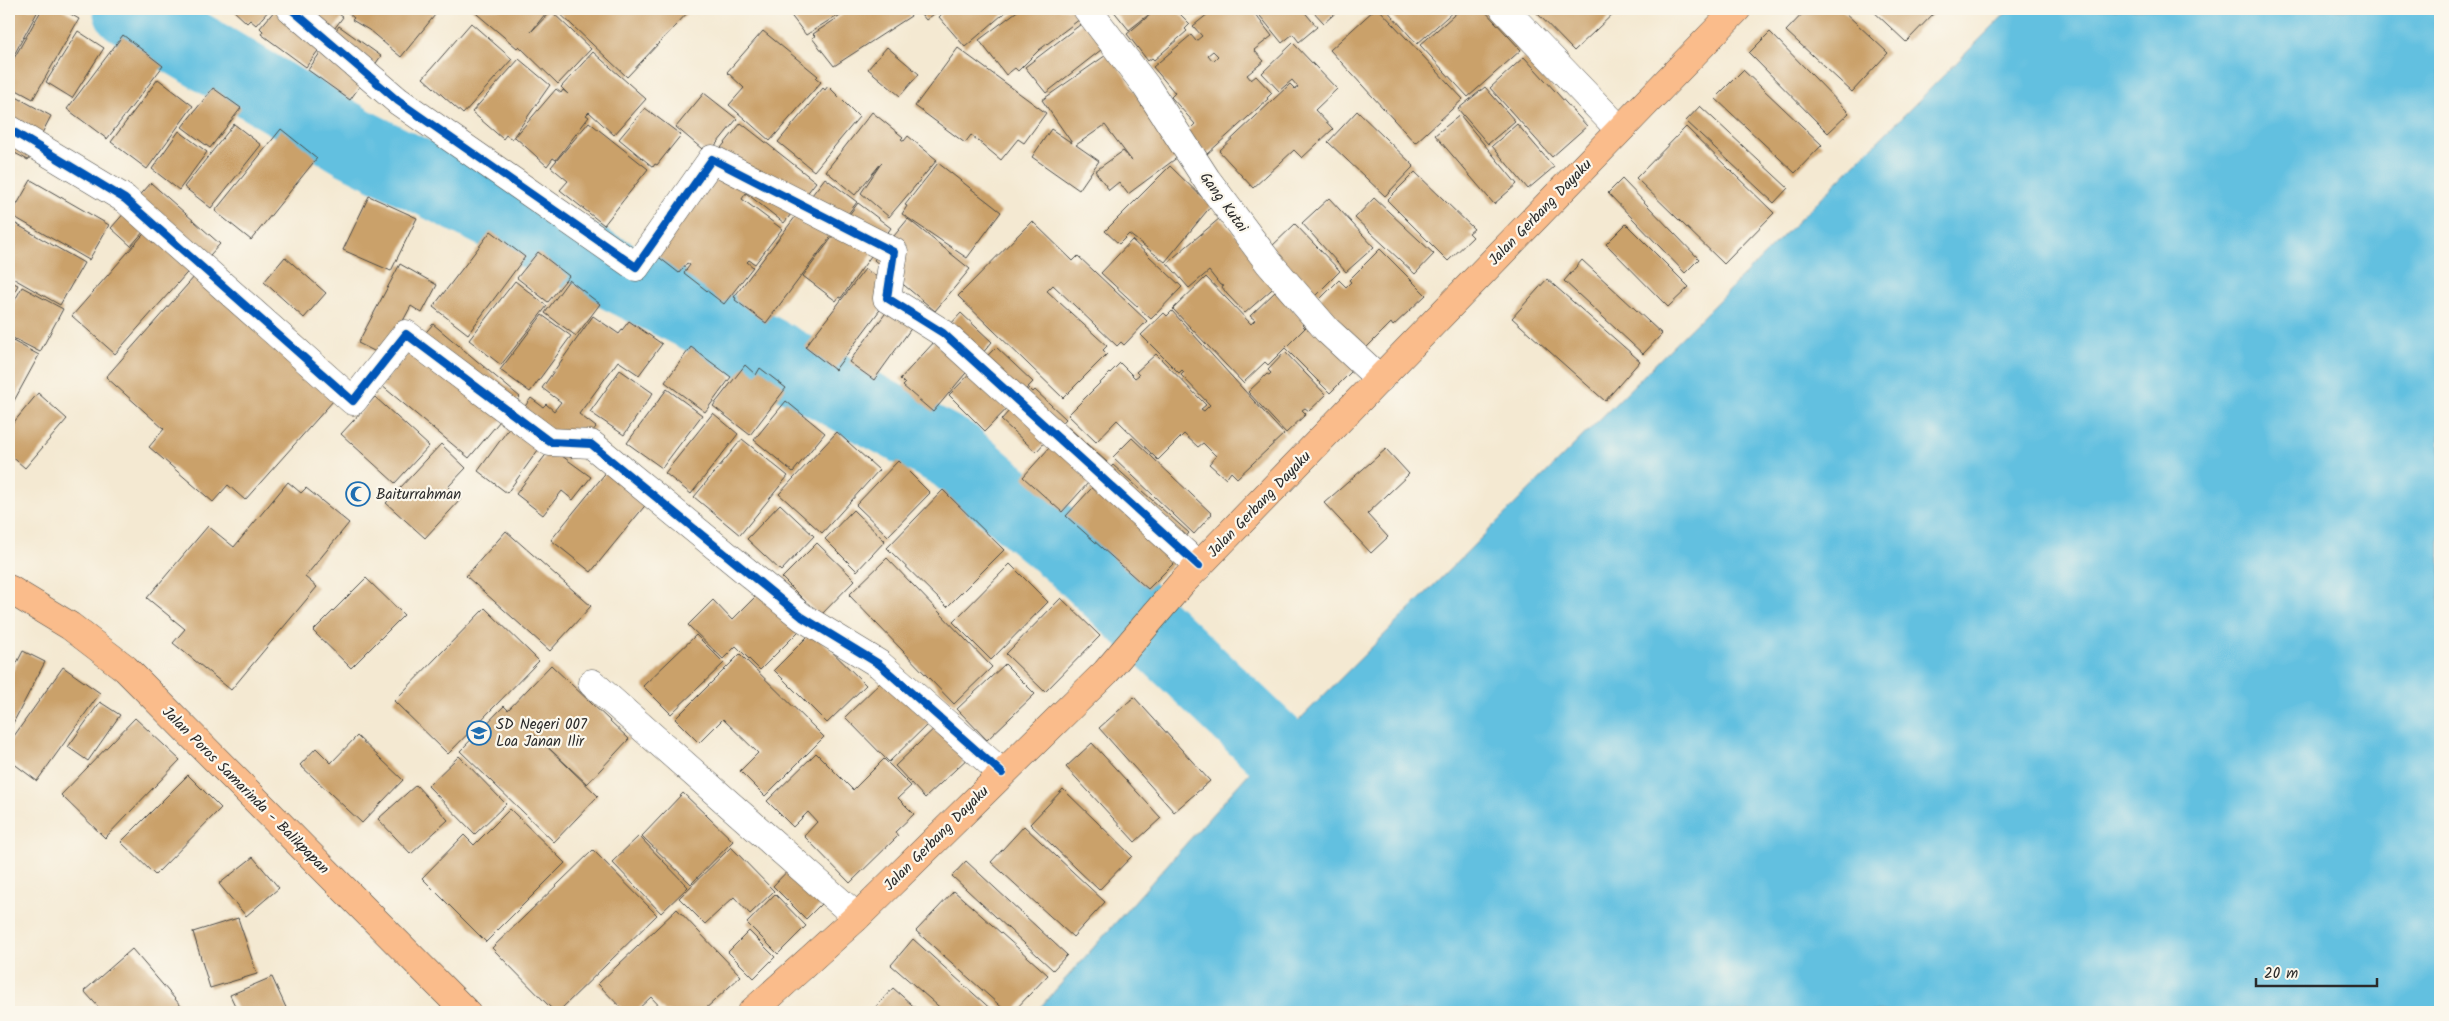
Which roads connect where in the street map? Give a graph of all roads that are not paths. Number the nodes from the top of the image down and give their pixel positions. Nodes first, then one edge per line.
1 (291, 9) edge
2 (1088, 9) edge
3 (1504, 9) edge
4 (1737, 9) edge
5 (9, 129) edge
6 (1619, 129) junction
7 (1380, 379) junction
8 (1190, 575) junction
9 (9, 589) edge
10 (592, 683) dead end
11 (1002, 773) junction
12 (857, 916) junction
13 (466, 1012) edge
14 (752, 1012) edge

1 - 8 street
2 - 7 street, Gang Kutai
3 - 6 street
4 - 6 highway, Jalan Gerbang Dayaku
5 - 11 street
6 - 7 highway, Jalan Gerbang Dayaku
7 - 8 highway, Jalan Gerbang Dayaku
8 - 11 highway, Jalan Gerbang Dayaku
9 - 13 highway, Jalan Poros Samarinda - Balikpapan
10 - 12 street
11 - 12 highway, Jalan Gerbang Dayaku
12 - 14 highway, Jalan Gerbang Dayaku

